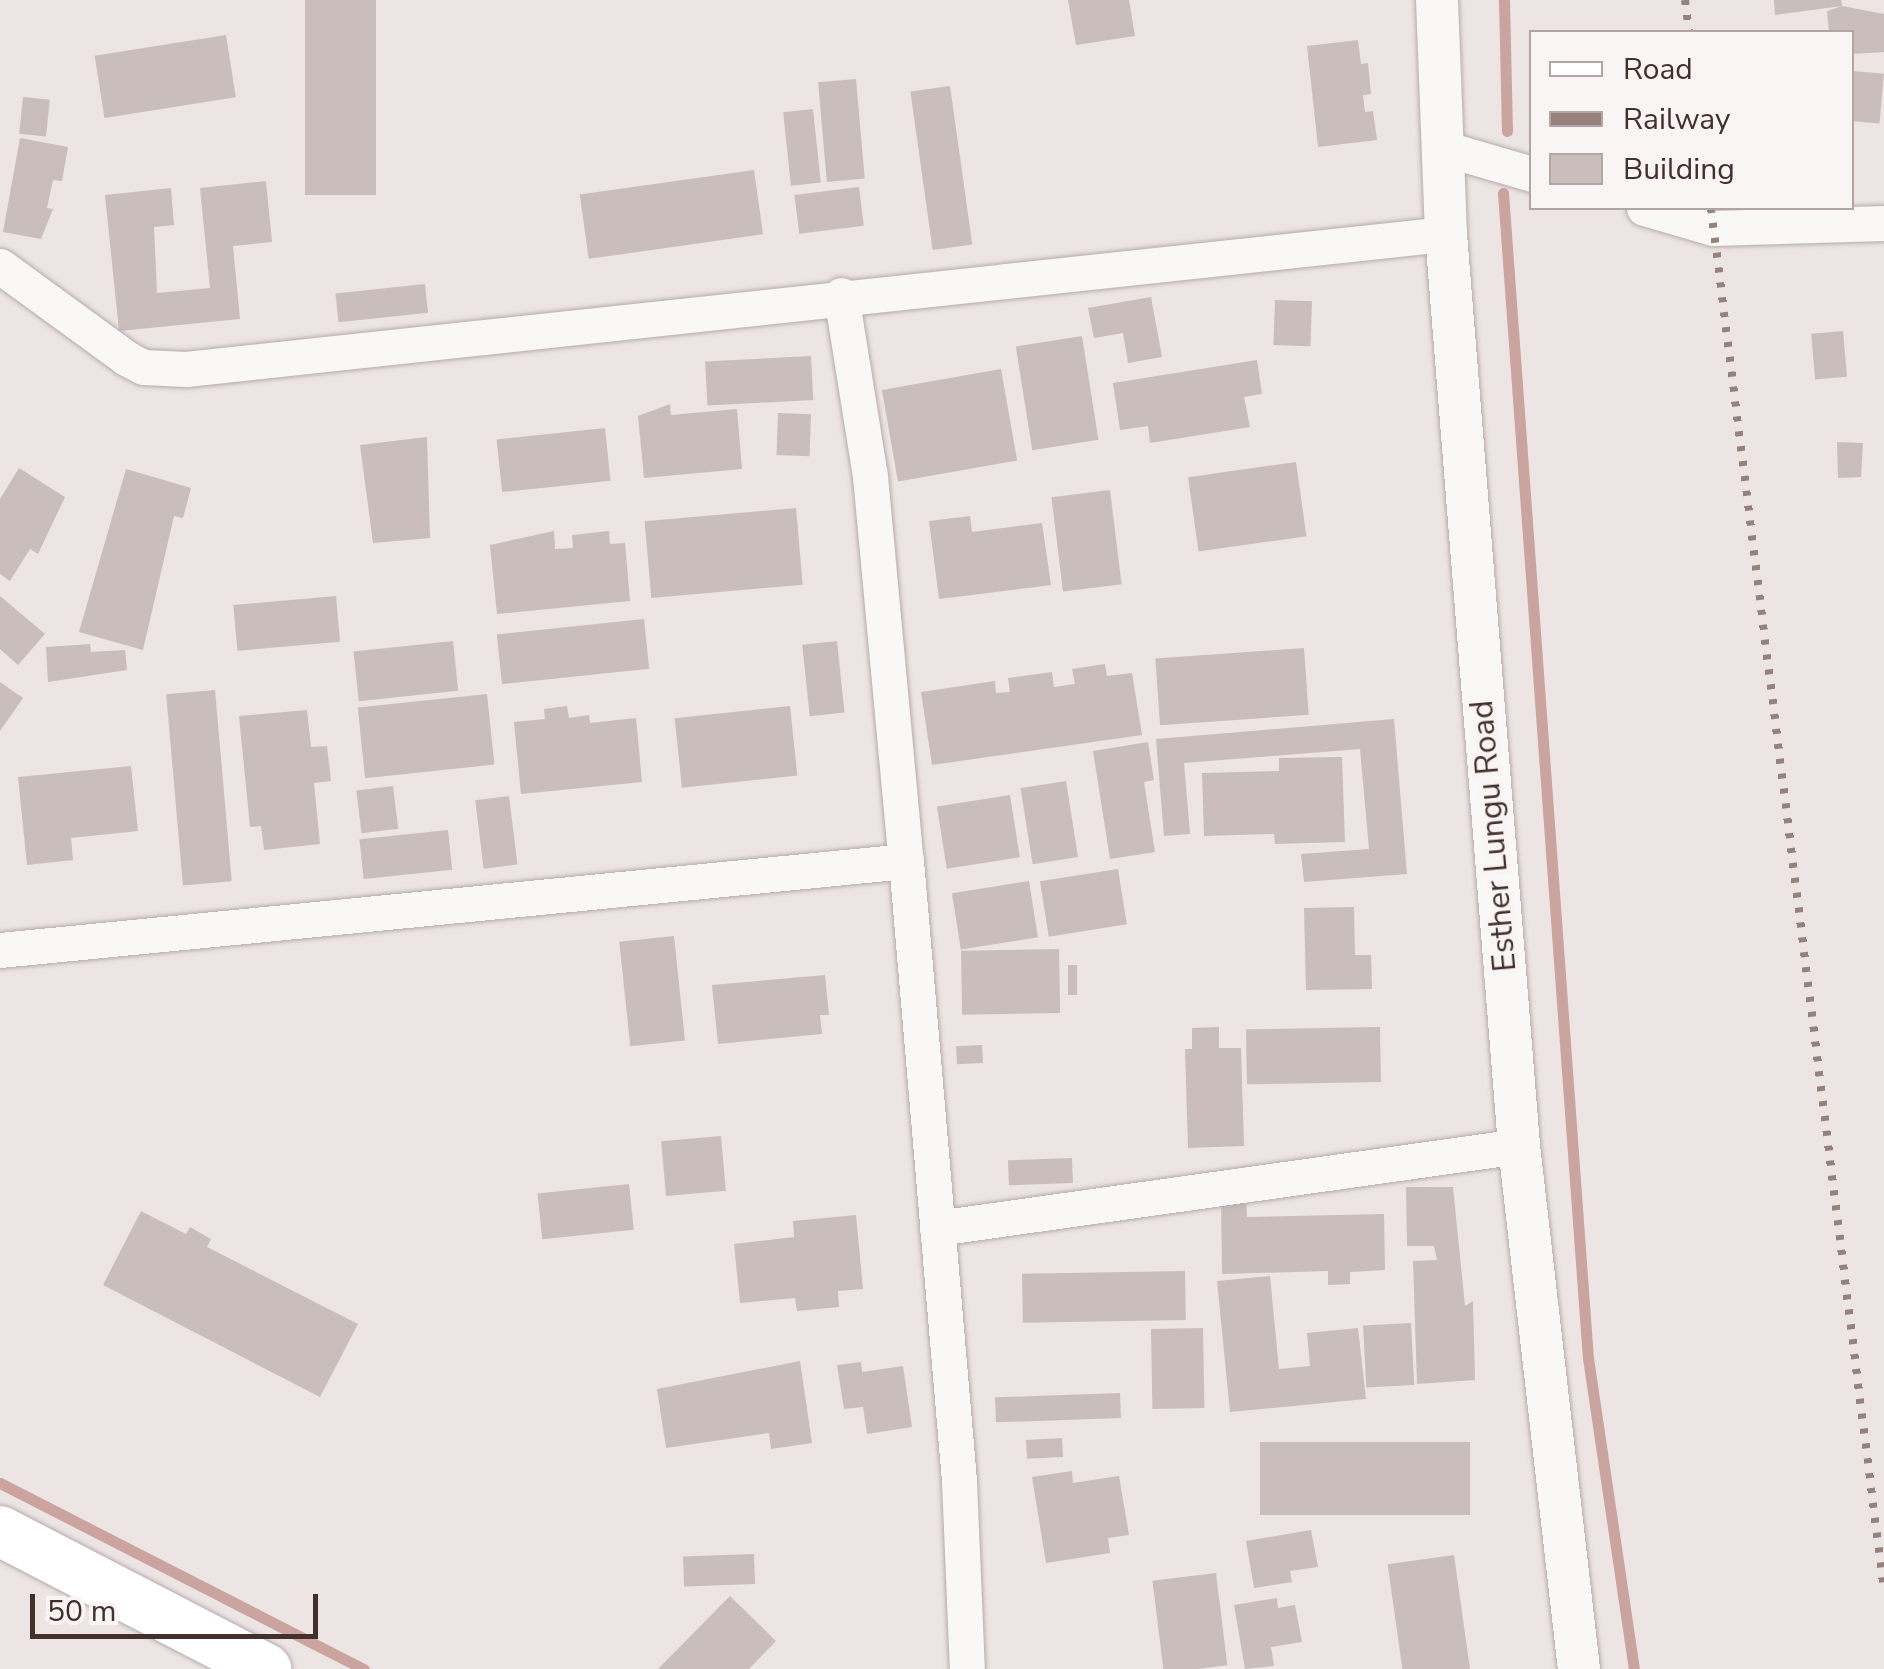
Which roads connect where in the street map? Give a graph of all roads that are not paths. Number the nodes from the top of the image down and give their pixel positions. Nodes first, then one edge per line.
1 (1437, 0) edge
2 (1446, 149) junction
3 (1529, 173) edge
4 (1651, 210) edge
5 (1884, 223) edge
6 (1446, 234) junction
7 (0, 266) edge
8 (841, 295) junction
9 (906, 861) junction
10 (0, 950) edge
11 (1520, 1146) junction
12 (937, 1228) junction
13 (0, 1531) edge
14 (266, 1669) edge
15 (967, 1669) edge
16 (1579, 1669) edge

1 - 2 street, Esther Lungu Road
2 - 3 street
2 - 6 street, Esther Lungu Road
4 - 5 street
6 - 8 street
6 - 11 street, Esther Lungu Road
7 - 8 street
8 - 9 street
9 - 10 street
9 - 12 street
11 - 12 street
11 - 16 street, Esther Lungu Road
12 - 15 street
13 - 14 main road

